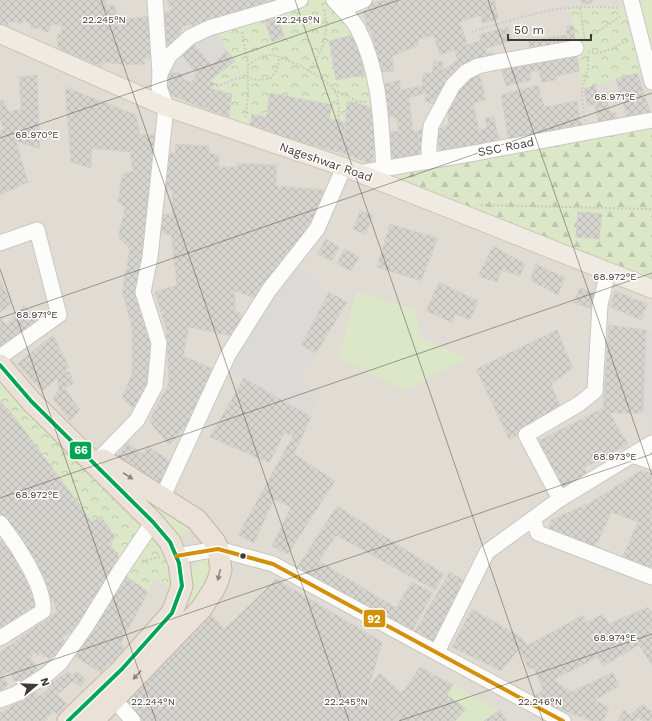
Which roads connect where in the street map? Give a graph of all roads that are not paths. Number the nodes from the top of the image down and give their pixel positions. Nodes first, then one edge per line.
1 (155, 0) edge
2 (300, 0) edge
3 (364, 0) edge
4 (333, 4) edge
5 (632, 4) edge
6 (0, 34) edge
7 (583, 48) road end
8 (160, 74) junction
9 (652, 82) edge
10 (166, 108) junction
11 (652, 120) edge
12 (429, 161) junction
13 (384, 169) junction
14 (352, 170) junction
15 (0, 243) edge
16 (608, 272) junction
17 (652, 289) edge
18 (0, 356) edge
19 (0, 365) edge
20 (72, 441) junction
21 (652, 443) edge
22 (632, 455) junction
23 (100, 458) junction
24 (652, 462) edge
25 (162, 498) junction
26 (560, 499) junction
27 (533, 519) junction
28 (153, 522) junction
29 (0, 523) edge
30 (218, 548) junction
31 (168, 557) junction
32 (652, 578) edge
33 (0, 638) edge
34 (437, 652) junction
35 (114, 699) junction
36 (0, 700) edge
37 (68, 721) edge
38 (93, 721) edge
39 (134, 721) edge
40 (563, 721) edge

1 - 8 street
2 - 8 street
3 - 4 street
4 - 13 street
5 - 9 street
6 - 10 main road, Nageshwar Road
7 - 12 street
8 - 10 street
10 - 14 main road, Nageshwar Road
10 - 23 street
11 - 12 street, SSC Road
12 - 13 street, SSC Road
13 - 14 street, SSC Road
14 - 16 main road, Nageshwar Road
14 - 25 street
15 - 18 street
16 - 17 main road, Nageshwar Road
16 - 26 street
19 - 20 highway
20 - 23 highway
20 - 28 highway
21 - 22 street
22 - 24 street
22 - 26 street
23 -> 25 highway
25 - 30 highway
26 - 27 street
27 - 32 street
27 - 34 street
28 - 31 highway
28 - 36 street
29 - 33 street
30 - 31 street
30 - 34 street
30 -> 35 highway
31 - 37 highway
34 - 40 street
35 - 38 highway
35 - 39 street

